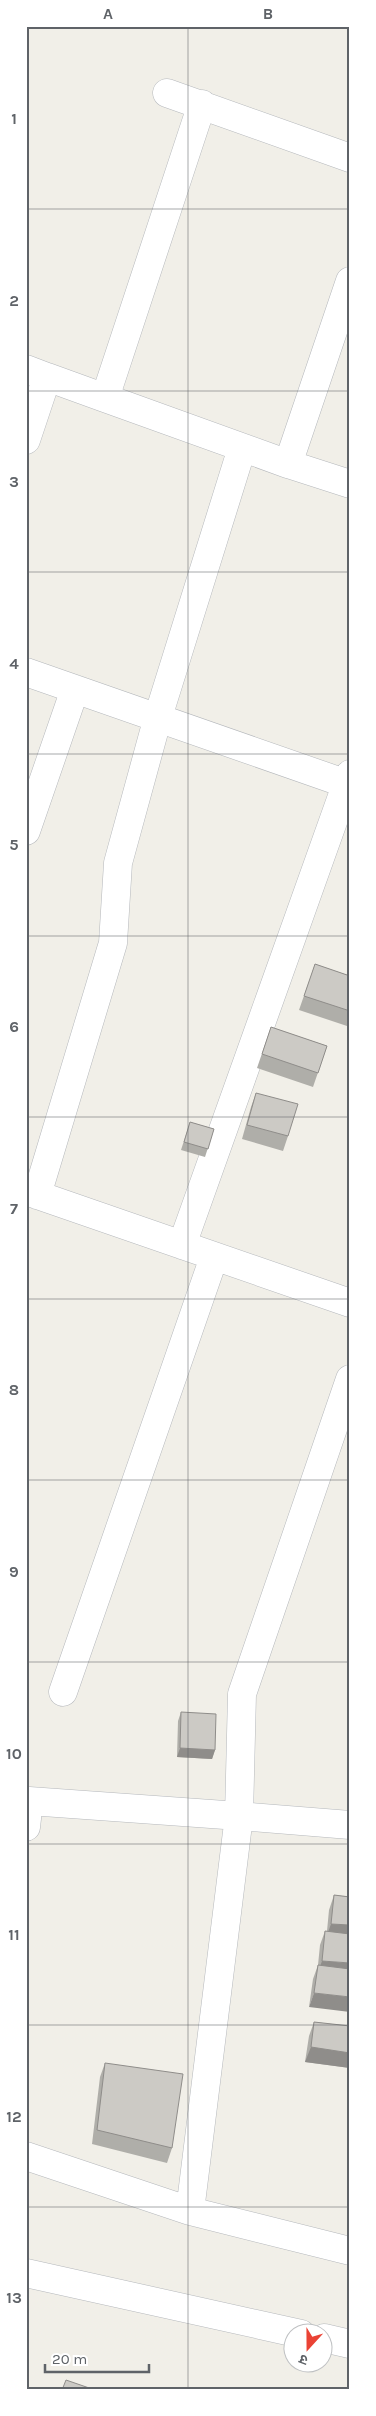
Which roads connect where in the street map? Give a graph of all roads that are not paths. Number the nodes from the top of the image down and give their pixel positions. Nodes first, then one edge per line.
1 (167, 93) dead end
2 (202, 104) junction
3 (350, 158) edge
4 (350, 281) edge
5 (37, 373) edge
6 (106, 398) junction
7 (26, 440) edge
8 (242, 448) junction
9 (288, 464) junction
10 (350, 484) edge
11 (26, 672) edge
12 (75, 689) junction
13 (158, 717) junction
14 (349, 781) edge
15 (26, 831) edge
16 (32, 1193) edge
17 (182, 1245) junction
18 (214, 1256) junction
19 (350, 1303) edge
20 (350, 1379) edge
21 (63, 1692) dead end
22 (27, 1809) edge
23 (239, 1816) junction
24 (350, 1825) edge
25 (26, 2156) edge
26 (190, 2211) junction
27 (350, 2251) edge
28 (26, 2273) edge
29 (284, 2330) edge
30 (334, 2340) edge
31 (350, 2344) edge

1 - 2 street
2 - 3 street
2 - 6 street
4 - 9 street
5 - 6 street
5 - 7 street
6 - 8 street
8 - 9 street
8 - 13 street
9 - 10 street
11 - 12 street
12 - 13 street
12 - 15 street
13 - 14 street
13 - 16 street
14 - 17 street
16 - 17 street
17 - 18 street
18 - 19 street
18 - 21 street
20 - 23 street
22 - 23 street
23 - 24 street
23 - 26 street
25 - 26 street
26 - 27 street
28 - 29 street
30 - 31 street

